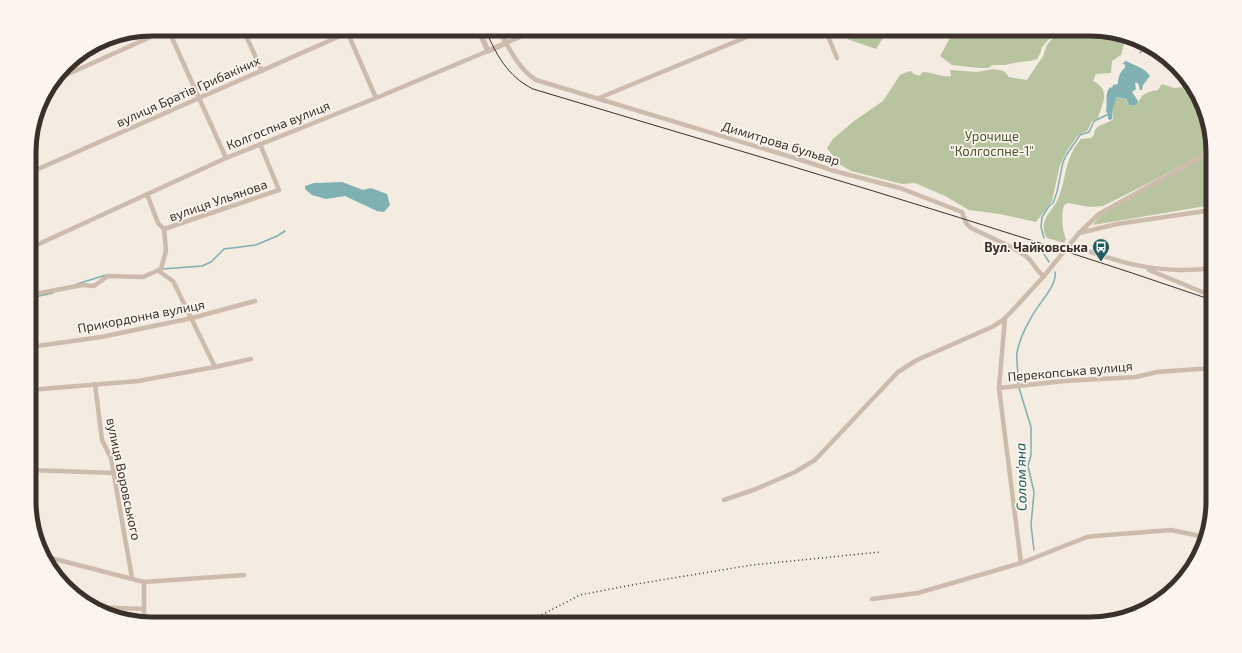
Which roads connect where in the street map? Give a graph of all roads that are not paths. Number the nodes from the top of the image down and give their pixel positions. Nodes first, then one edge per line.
1 (152, 36) edge
2 (171, 36) edge
3 (246, 36) edge
4 (336, 36) edge
5 (349, 36) edge
6 (481, 36) edge
7 (503, 36) edge
8 (522, 36) edge
9 (749, 36) edge
10 (828, 36) edge
11 (506, 43) junction
12 (488, 51) junction
13 (837, 58) dead end
14 (262, 71) junction
15 (66, 75) edge
16 (200, 98) junction
17 (376, 98) junction
18 (599, 98) junction
19 (260, 144) junction
20 (1206, 153) edge
21 (226, 158) junction
22 (36, 170) edge
23 (147, 194) junction
24 (1206, 211) edge
25 (164, 230) junction
26 (1080, 233) junction
27 (36, 245) edge
28 (1071, 245) junction
29 (1140, 267) junction
30 (1206, 268) edge
31 (161, 270) junction
32 (1044, 276) junction
33 (36, 294) edge
34 (1206, 294) edge
35 (255, 301) dead end
36 (192, 318) junction
37 (1005, 318) junction
38 (36, 346) edge
39 (251, 359) dead end
40 (216, 367) junction
41 (1206, 368) edge
42 (95, 384) junction
43 (999, 388) junction
44 (36, 389) edge
45 (36, 470) edge
46 (114, 473) junction
47 (724, 500) dead end
48 (1200, 536) edge
49 (52, 558) edge
50 (1021, 563) junction
51 (244, 575) dead end
52 (132, 578) junction
53 (144, 582) junction
54 (872, 599) dead end
55 (107, 608) edge
56 (144, 609) junction
57 (144, 616) edge

1 - 15 street
2 - 16 street
3 - 14 street
4 - 14 street, вулиця Братів Грибакіних
5 - 17 street
6 - 12 street
7 - 11 street
8 - 11 street, Колгоспна вулиця
9 - 18 street
10 - 13 street
11 - 12 street, Колгоспна вулиця
11 - 18 street, Димитрова бульвар
12 - 17 street, Колгоспна вулиця
14 - 16 street, вулиця Братів Грибакіних
16 - 21 street
16 - 22 street, вулиця Братів Грибакіних
17 - 19 street, Колгоспна вулиця
18 - 32 street, Димитрова бульвар
19 - 21 street, Колгоспна вулиця
19 - 25 street, вулиця Ульянова
20 - 26 street
21 - 23 street, Колгоспна вулиця
23 - 25 street
23 - 27 street, Колгоспна вулиця
24 - 26 street
25 - 31 street
26 - 28 street
28 - 29 street
28 - 32 street
29 - 30 street
29 - 34 street
31 - 33 street
31 - 36 street
32 - 37 street
35 - 36 street, Прикордонна вулиця
36 - 38 street, Прикордонна вулиця
36 - 40 street
37 - 43 street, Перекопська вулиця
37 - 47 street
39 - 40 street
40 - 42 street
41 - 43 street, Перекопська вулиця
42 - 44 street
42 - 46 street, вулиця Воровського
43 - 50 street
45 - 46 street
46 - 52 street, вулиця Воровського
48 - 50 street
49 - 52 street
50 - 54 street
51 - 53 street
52 - 53 street
53 - 56 street
55 - 56 street
56 - 57 street

